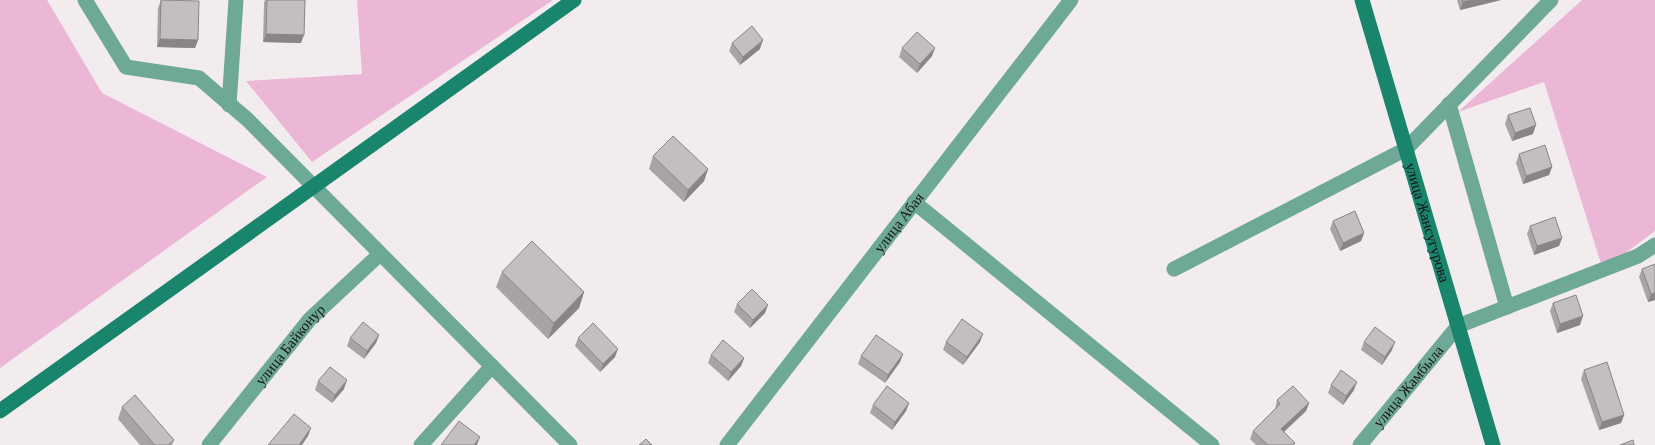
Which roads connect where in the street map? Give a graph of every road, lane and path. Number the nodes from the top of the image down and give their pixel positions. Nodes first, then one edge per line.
1 (85, 0) edge
2 (236, 0) edge
3 (574, 0) edge
4 (1071, 0) edge
5 (1362, 0) edge
6 (1551, 0) edge
7 (1449, 104) junction
8 (229, 105) junction
9 (1406, 149) junction
10 (313, 187) junction
11 (914, 202) junction
12 (1655, 245) edge
13 (380, 254) junction
14 (1174, 269) dead end
15 (1508, 307) junction
16 (1458, 326) junction
17 (492, 366) junction
18 (0, 411) edge
19 (209, 445) edge
20 (421, 445) edge
21 (570, 445) edge
22 (727, 445) edge
23 (1212, 445) edge
24 (1360, 445) edge
25 (1493, 445) edge

1 - 8 street
2 - 8 street
3 - 10 main road
4 - 11 street, улица Абая
5 - 9 main road, улица Жансугурова
6 - 7 street
7 - 9 street
7 - 15 street
8 - 10 street
9 - 14 street
9 - 16 main road, улица Жансугурова
10 - 13 street
10 - 18 main road
11 - 22 street, улица Абая
11 - 23 street
12 - 15 street
13 - 17 street
13 - 19 street, улица Байконур
15 - 16 street
16 - 24 street, улица Жамбыла
16 - 25 main road, улица Жансугурова
17 - 20 street
17 - 21 street

